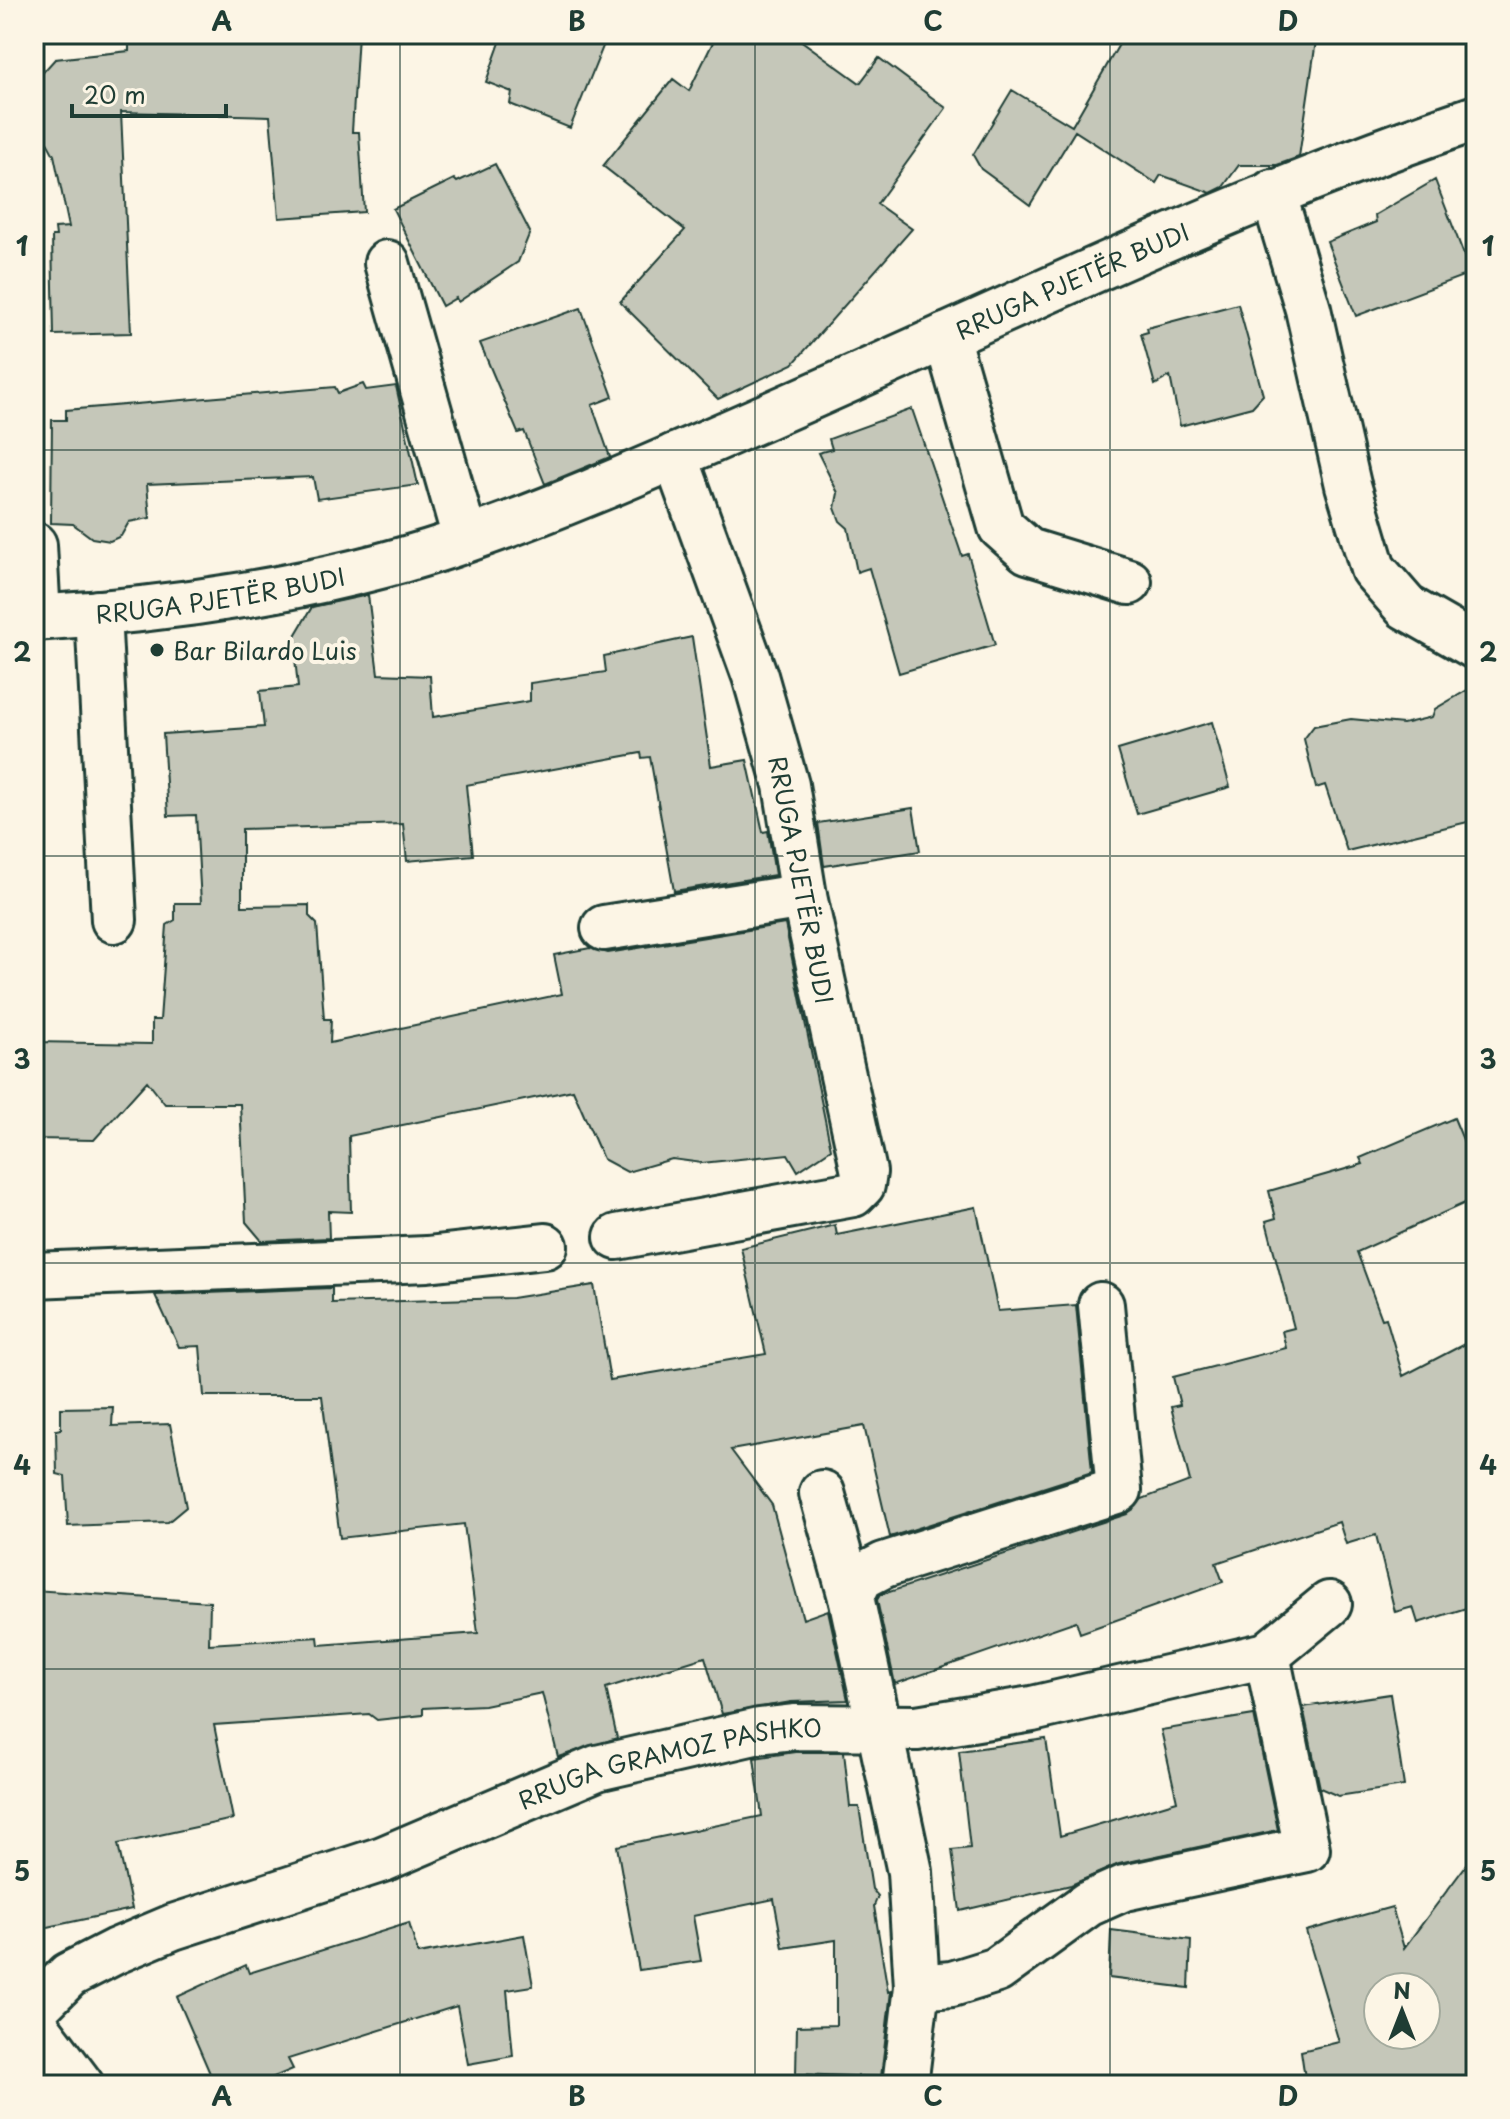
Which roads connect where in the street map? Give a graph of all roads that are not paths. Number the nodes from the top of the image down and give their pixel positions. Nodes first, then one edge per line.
1 (1476, 118) edge
2 (1273, 192) junction
3 (387, 263) dead end
4 (946, 336) junction
5 (675, 456) junction
6 (465, 538) junction
7 (34, 545) edge
8 (1129, 582) dead end
9 (98, 613) junction
10 (36, 618) edge
11 (1476, 647) edge
12 (804, 896) junction
13 (114, 920) dead end
14 (604, 928) dead end
15 (617, 1237) dead end
16 (545, 1246) dead end
17 (34, 1275) edge
18 (1101, 1305) dead end
19 (822, 1493) dead end
20 (851, 1597) junction
21 (1329, 1604) dead end
22 (1267, 1655) junction
23 (879, 1730) junction
24 (917, 1987) junction
25 (34, 2010) edge
26 (34, 2023) edge
27 (81, 2085) edge
28 (905, 2085) edge

1 - 2 street, RRUGA PJETËR BUDI
2 - 4 street, RRUGA PJETËR BUDI
2 - 11 street
3 - 6 street
4 - 5 street, RRUGA PJETËR BUDI
4 - 8 street
5 - 6 street, RRUGA PJETËR BUDI
5 - 12 street, RRUGA PJETËR BUDI
6 - 9 street, RRUGA PJETËR BUDI
7 - 10 street
9 - 10 street, RRUGA PJETËR BUDI
9 - 13 street
12 - 14 street
12 - 15 street, RRUGA PJETËR BUDI
16 - 17 street
18 - 20 street
19 - 20 street
20 - 23 street
21 - 22 street, RRUGA GRAMOZ PASHKO
22 - 23 street, RRUGA GRAMOZ PASHKO
22 - 24 street
23 - 24 street
23 - 25 street, RRUGA GRAMOZ PASHKO
24 - 28 street
26 - 27 street

